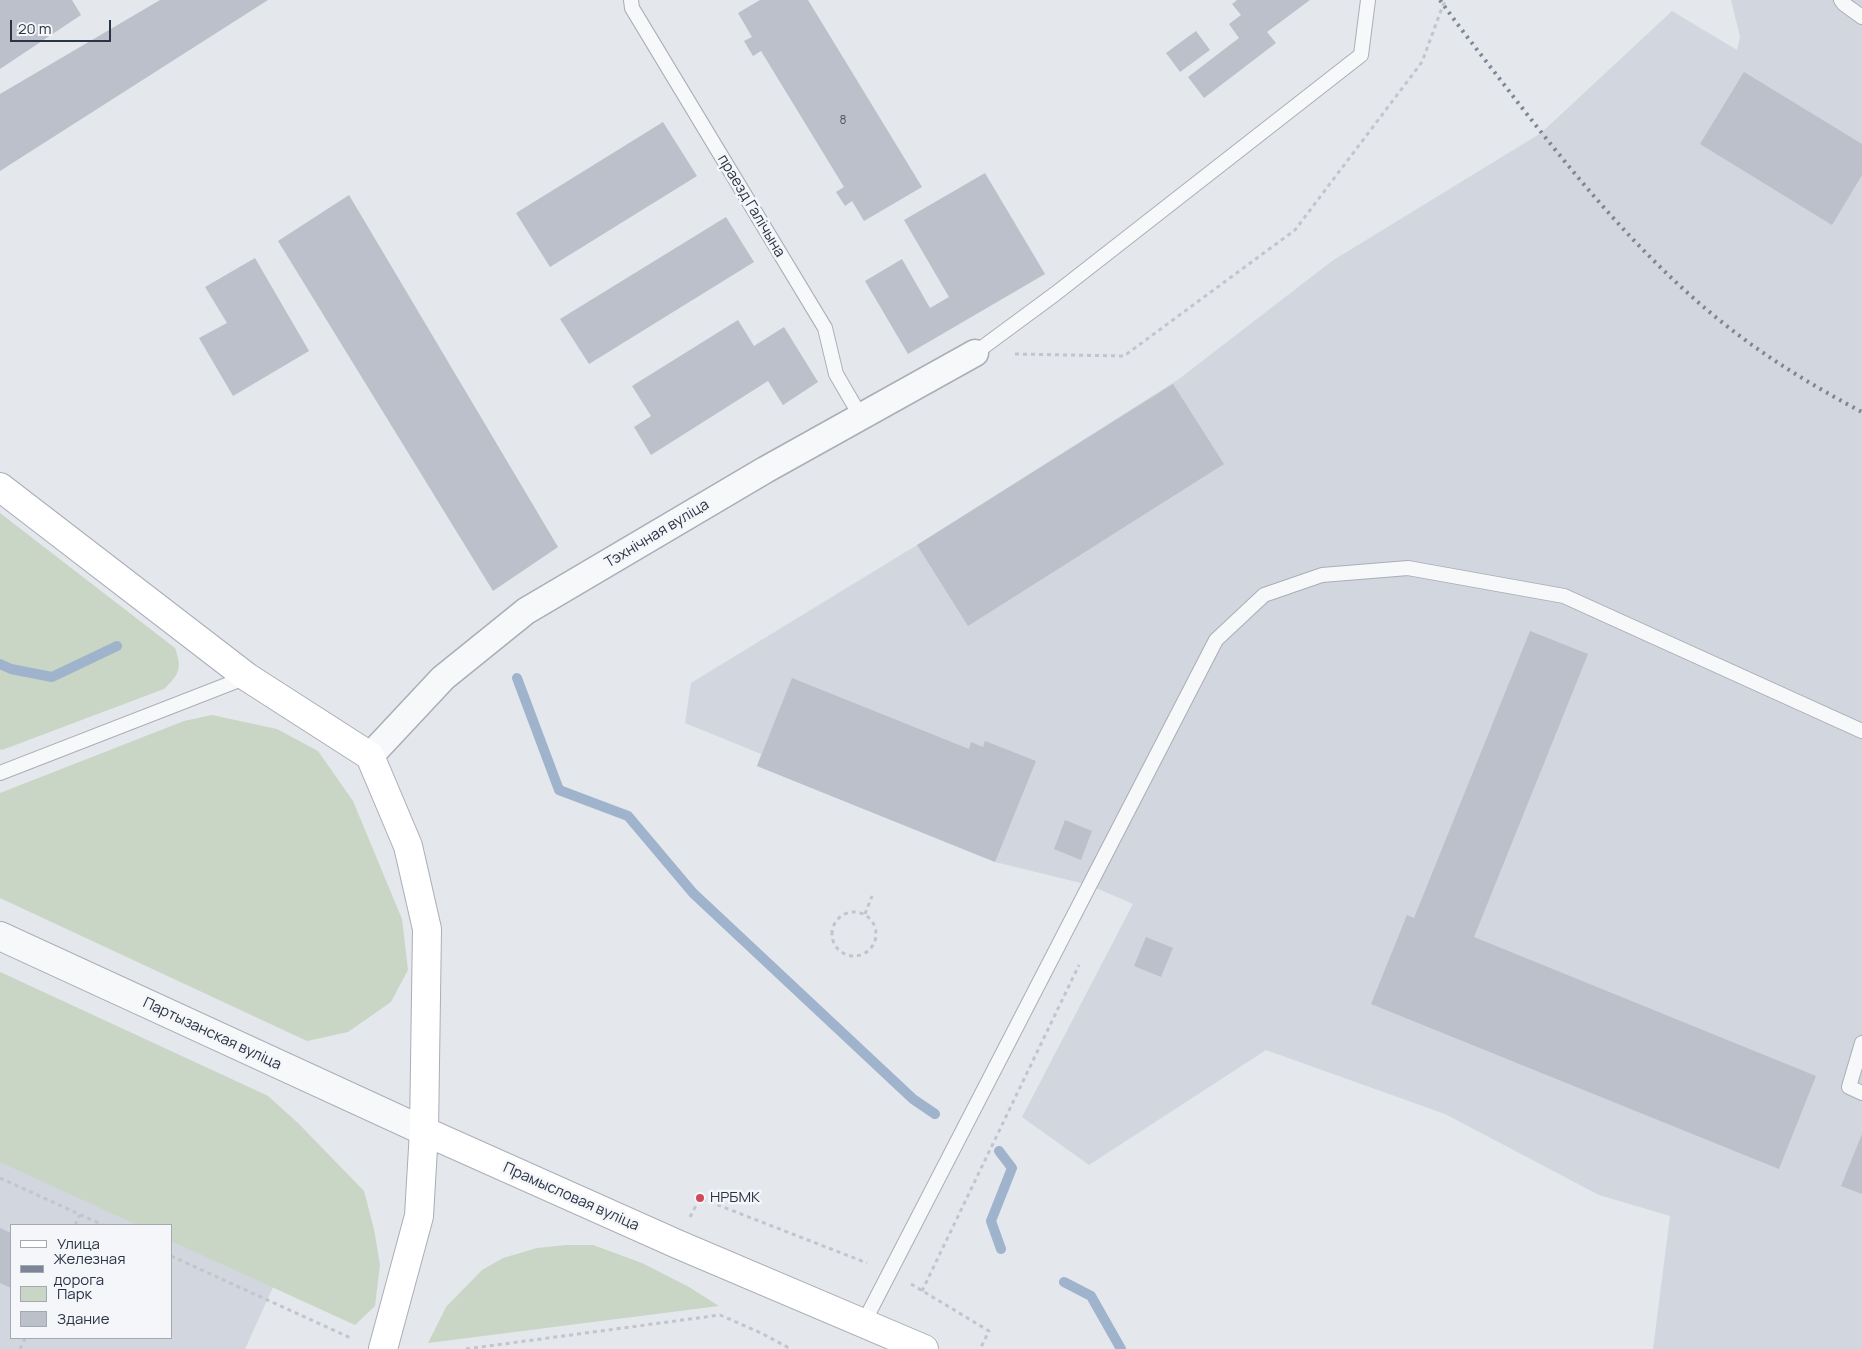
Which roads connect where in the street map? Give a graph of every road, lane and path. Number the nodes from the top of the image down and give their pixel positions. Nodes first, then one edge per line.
1 (631, 0) edge
2 (1368, 0) edge
3 (1447, 0) edge
4 (1841, 0) edge
5 (1862, 17) edge
6 (974, 353) junction
7 (862, 416) junction
8 (0, 487) edge
9 (247, 677) junction
10 (1862, 730) edge
11 (370, 756) junction
12 (0, 773) edge
13 (872, 896) dead end
14 (865, 914) junction
15 (0, 936) edge
16 (1082, 958) dead end
17 (1862, 1043) edge
18 (1862, 1092) edge
19 (424, 1131) junction
20 (0, 1178) edge
21 (700, 1198) dead end
22 (80, 1215) junction
23 (76, 1224) edge
24 (100, 1224) edge
25 (172, 1256) edge
26 (890, 1272) junction
27 (922, 1291) junction
28 (864, 1324) junction
29 (357, 1341) dead end
30 (383, 1349) edge
31 (466, 1349) edge
32 (790, 1349) edge
33 (924, 1349) edge
34 (980, 1349) edge

1 - 7 lane, праезд Галічына
2 - 6 lane
3 - 6 path
4 - 5 lane
6 - 7 street, Тэхнічная вуліца
7 - 11 street, Тэхнічная вуліца
8 - 9 main road
9 - 11 main road
9 - 12 lane
10 - 26 lane
11 - 19 main road
13 - 14 path
14 - 14 path
15 - 19 street, Партызанская вуліца
16 - 27 path
17 - 18 lane
19 - 28 main road, Прамысловая вуліца
19 - 30 main road
20 - 22 path
21 - 26 path
22 - 23 path
22 - 24 path
25 - 29 path
26 - 27 path
26 - 28 lane
27 - 34 path
28 - 33 main road, Прамысловая вуліца
31 - 32 path

